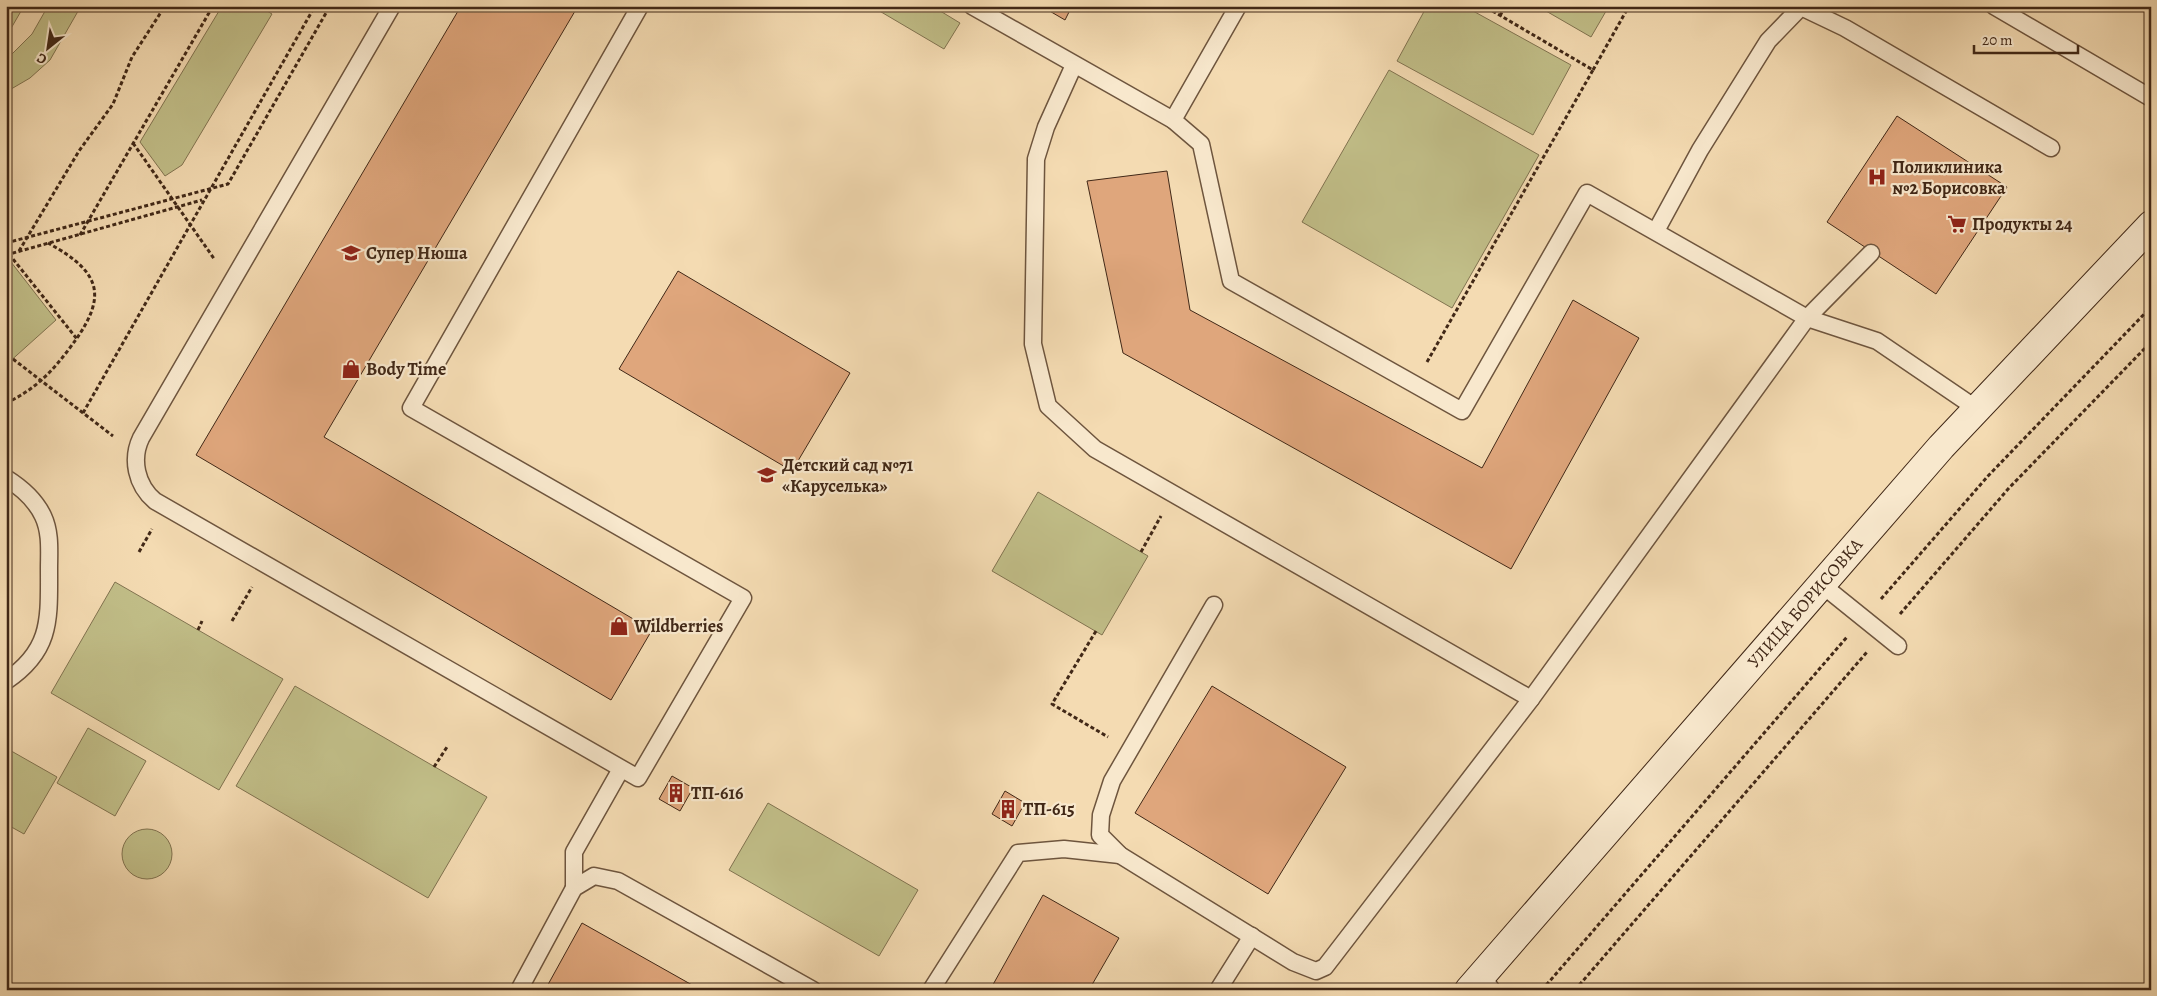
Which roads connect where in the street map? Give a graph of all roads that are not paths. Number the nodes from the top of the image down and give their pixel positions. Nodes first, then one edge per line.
1 (392, 6) edge
2 (640, 6) edge
3 (972, 6) edge
4 (1238, 6) edge
5 (1994, 6) edge
6 (1074, 65) junction
7 (2151, 98) edge
8 (1174, 120) junction
9 (2052, 148) dead end
10 (2151, 224) edge
11 (1656, 231) junction
12 (1871, 253) dead end
13 (1807, 318) junction
14 (1977, 409) junction
15 (6, 478) edge
16 (1821, 584) junction
17 (1214, 606) dead end
18 (1898, 646) dead end
19 (6, 681) edge
20 (1531, 699) junction
21 (621, 769) junction
22 (1120, 855) junction
23 (574, 888) junction
24 (1252, 936) junction
25 (1480, 985) edge
26 (519, 990) edge
27 (813, 990) edge
28 (932, 990) edge
29 (1218, 990) edge

1 - 21 lane
2 - 21 lane
3 - 6 lane
4 - 8 lane
5 - 7 lane
6 - 8 lane
6 - 20 lane
8 - 11 lane
9 - 11 lane
10 - 14 street, УЛИЦА БОРИСОВКА
11 - 13 lane
12 - 13 lane
13 - 14 lane
13 - 20 lane
14 - 16 street, УЛИЦА БОРИСОВКА
15 - 19 lane
16 - 18 lane
16 - 25 street, УЛИЦА БОРИСОВКА
17 - 22 lane
20 - 24 lane
21 - 23 lane
22 - 24 lane
22 - 28 lane
23 - 26 lane
23 - 27 lane
24 - 29 lane

